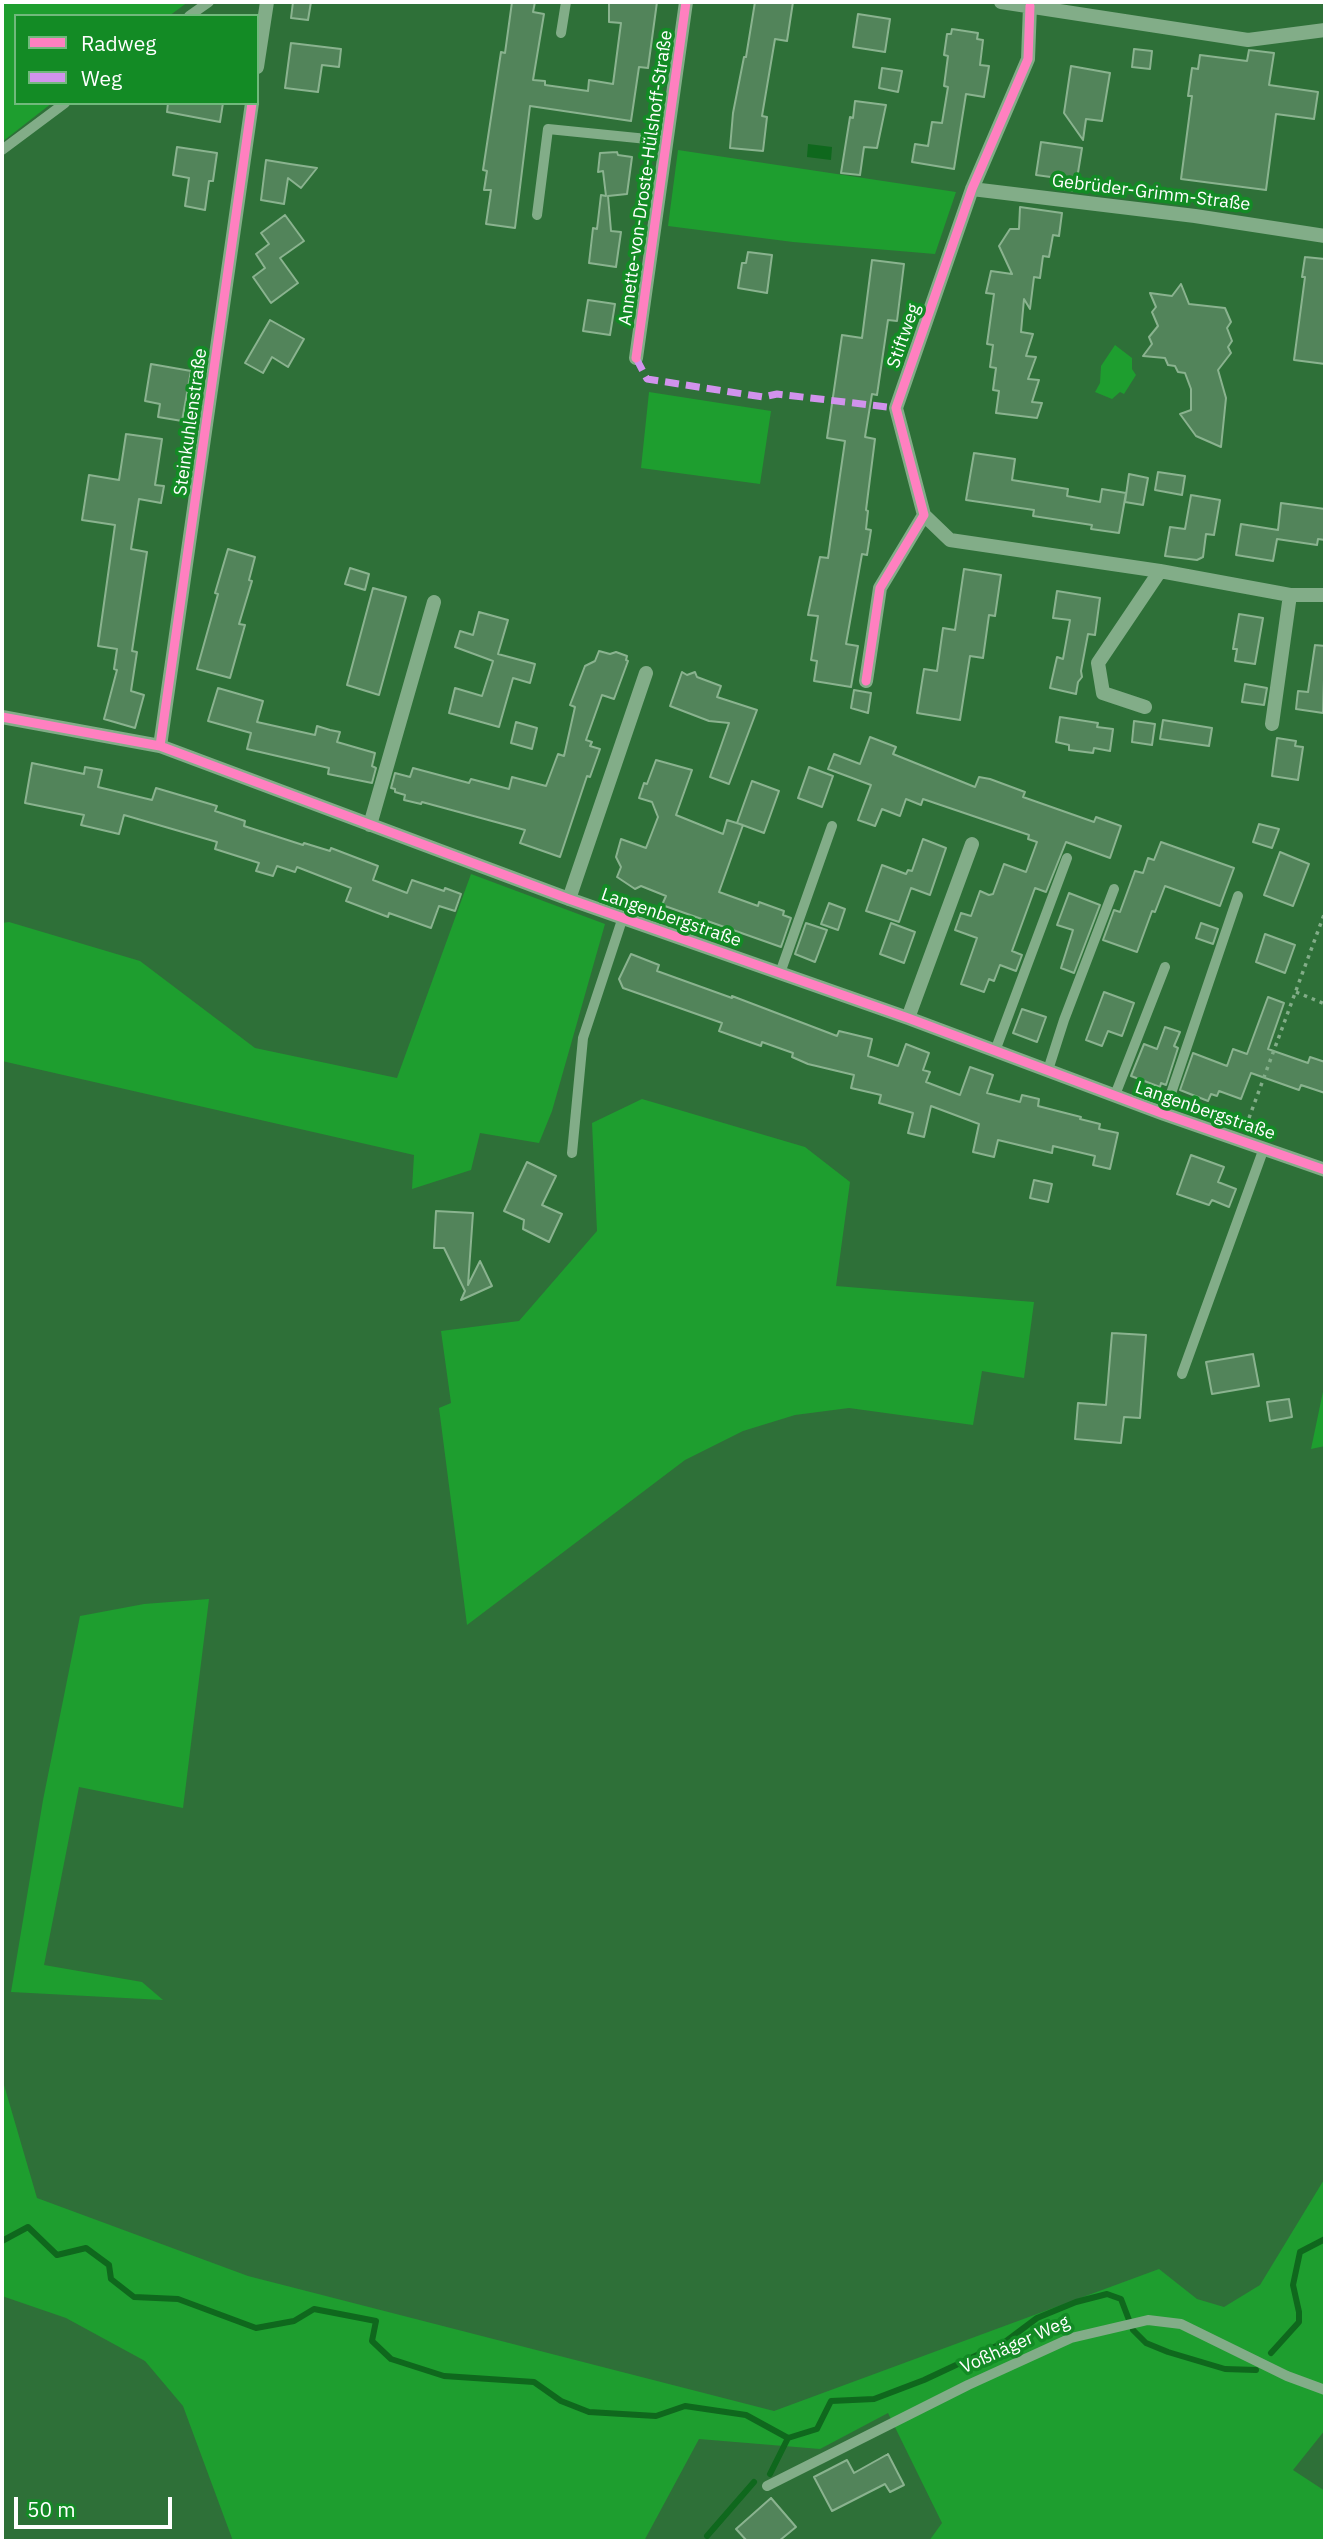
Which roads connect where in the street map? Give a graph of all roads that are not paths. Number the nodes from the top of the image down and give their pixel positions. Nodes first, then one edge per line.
1 (209, 2) edge
2 (267, 2) edge
3 (566, 2) edge
4 (686, 2) edge
5 (1001, 2) edge
6 (1030, 4) edge
7 (192, 14) edge
8 (1325, 30) edge
9 (561, 33) dead end
10 (259, 54) edge
11 (62, 105) edge
12 (252, 105) edge
13 (667, 141) junction
14 (2, 150) edge
15 (972, 189) junction
16 (537, 215) dead end
17 (1325, 236) edge
18 (636, 358) dead end
19 (923, 515) junction
20 (1160, 571) junction
21 (1290, 595) junction
22 (1325, 595) edge
23 (434, 602) dead end
24 (646, 673) dead end
25 (866, 681) dead end
26 (1145, 707) dead end
27 (2, 717) edge
28 (1272, 724) dead end
29 (160, 746) junction
30 (370, 825) junction
31 (832, 826) dead end
32 (972, 844) dead end
33 (1067, 858) dead end
34 (1114, 889) dead end
35 (1238, 896) dead end
36 (569, 899) junction
37 (623, 917) junction
38 (1165, 967) dead end
39 (780, 973) junction
40 (908, 1018) junction
41 (995, 1051) junction
42 (1048, 1070) junction
43 (1115, 1095) junction
44 (1164, 1114) junction
45 (1264, 1148) junction
46 (572, 1153) dead end
47 (1325, 1170) edge
48 (1182, 1374) dead end
49 (1325, 2390) edge
50 (767, 2486) dead end

1 - 7 lane
2 - 10 street
3 - 9 lane
4 - 13 street, Annette-von-Droste-Hülshoff-Straße
5 - 6 street
6 - 8 street
6 - 15 street, Stiftweg
11 - 14 lane
12 - 29 street, Steinkuhlenstraße
13 - 16 lane
13 - 18 street, Annette-von-Droste-Hülshoff-Straße
15 - 17 street, Gebrüder-Grimm-Straße
15 - 19 street, Stiftweg
19 - 20 street
19 - 25 street
20 - 21 street
20 - 26 street
21 - 22 street
21 - 28 street
23 - 30 street
24 - 36 street
27 - 29 street, Langenbergstraße
29 - 30 street, Langenbergstraße
30 - 36 street, Langenbergstraße
31 - 39 lane
32 - 40 street
33 - 41 lane
34 - 42 lane
35 - 44 lane
36 - 37 street, Langenbergstraße
37 - 39 street, Langenbergstraße
37 - 46 lane
38 - 43 lane
39 - 40 street, Langenbergstraße
40 - 41 street, Langenbergstraße
41 - 42 street, Langenbergstraße
42 - 43 street, Langenbergstraße
43 - 44 street, Langenbergstraße
44 - 45 street, Langenbergstraße
45 - 47 street, Langenbergstraße
45 - 48 lane
49 - 50 lane, Voßhäger Weg

